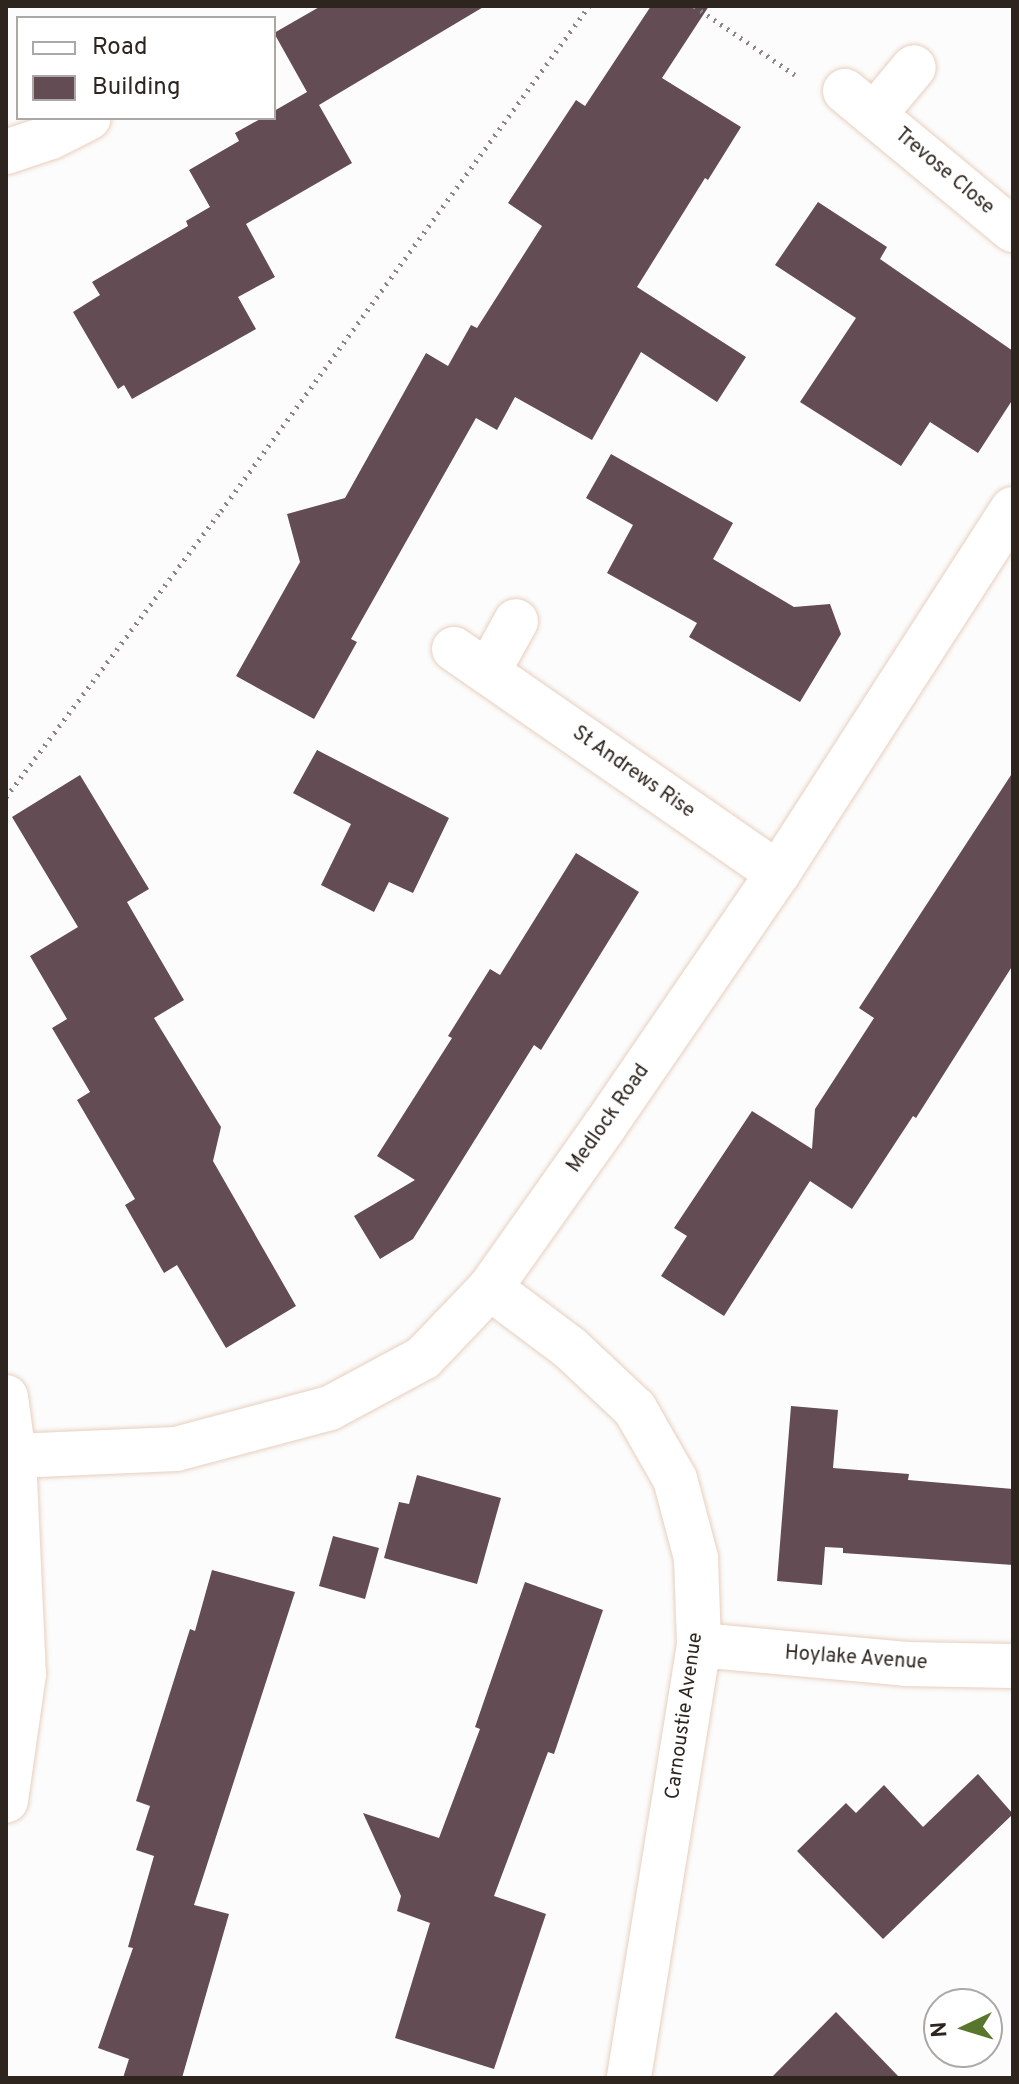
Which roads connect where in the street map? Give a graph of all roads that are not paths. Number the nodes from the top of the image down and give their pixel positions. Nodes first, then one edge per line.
1 (914, 67) dead end
2 (85, 120) edge
3 (6, 152) edge
4 (1013, 230) edge
5 (1013, 509) edge
6 (516, 621) dead end
7 (778, 873) junction
8 (490, 1288) junction
9 (6, 1397) edge
10 (14, 1456) junction
11 (699, 1645) junction
12 (1013, 1666) edge
13 (6, 1801) edge
14 (629, 2078) edge

1 - 4 street, Trevose Close
2 - 3 street
5 - 7 street, Medlock Road
6 - 7 street, St Andrews Rise
7 - 8 street, Medlock Road
8 - 10 street, Medlock Road
8 - 11 street, Carnoustie Avenue
9 - 10 street
10 - 13 street
11 - 12 street, Hoylake Avenue
11 - 14 street, Carnoustie Avenue

